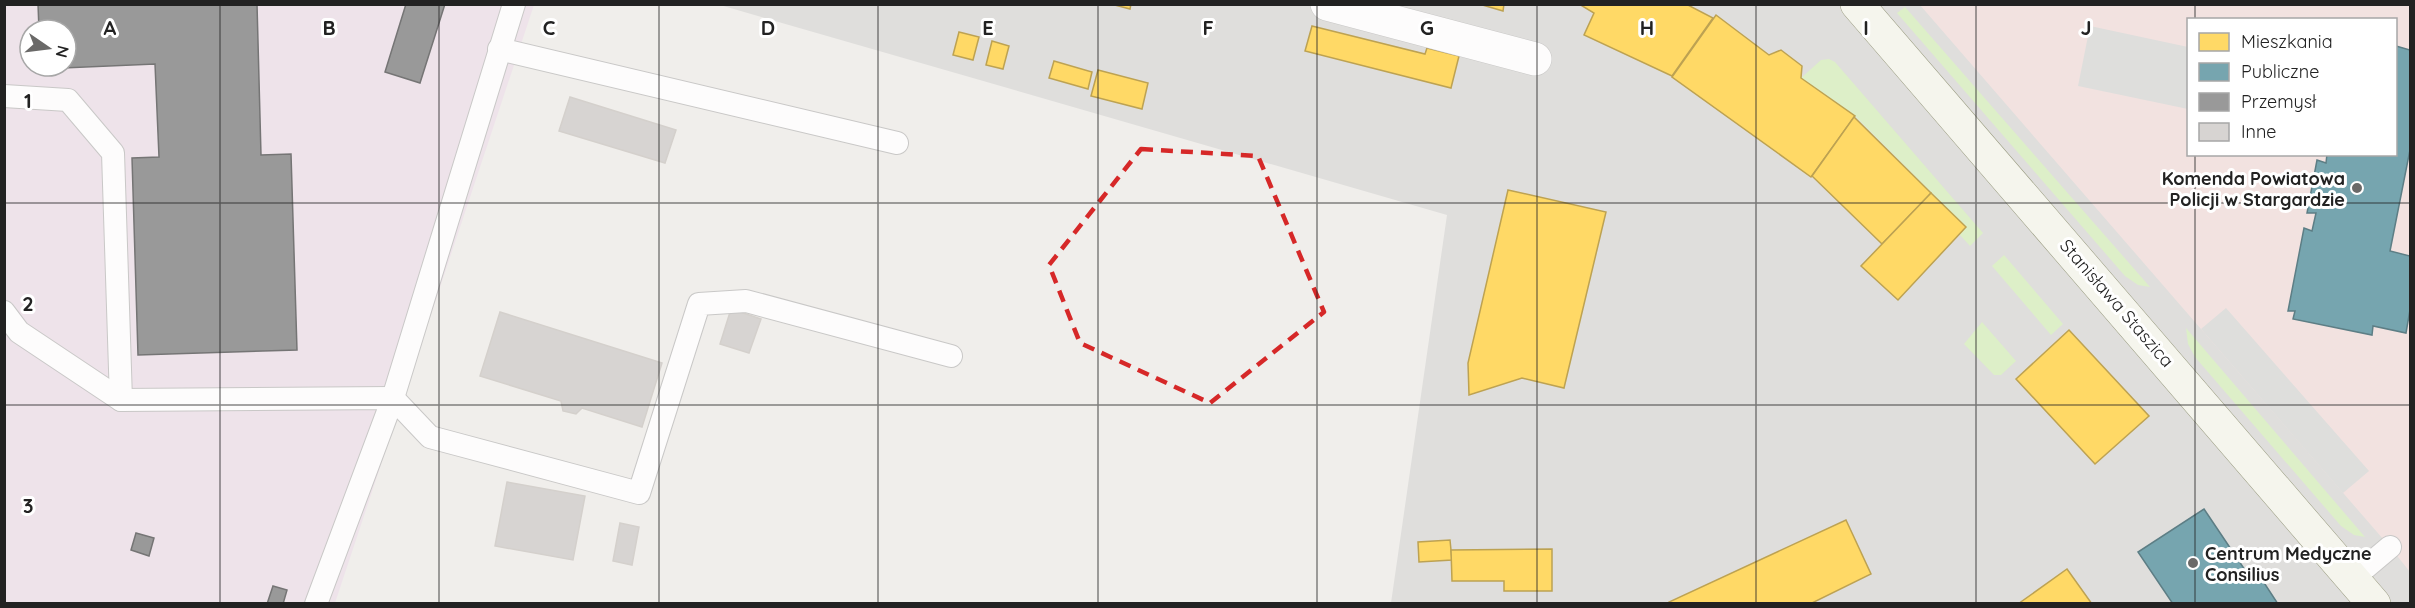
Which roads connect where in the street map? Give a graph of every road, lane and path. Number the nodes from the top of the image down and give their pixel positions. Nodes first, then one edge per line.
1 (514, 4) edge
2 (1327, 4) edge
3 (1857, 4) edge
4 (499, 49) junction
5 (1534, 59) dead end
6 (4, 96) edge
7 (897, 143) dead end
8 (4, 312) edge
9 (951, 356) dead end
10 (393, 398) junction
11 (121, 400) junction
12 (2390, 548) dead end
13 (2352, 579) junction
14 (316, 603) edge
15 (2374, 603) edge

1 - 4 lane
2 - 5 street
3 - 13 main road, Stanisława Staszica
4 - 7 lane
4 - 10 lane
6 - 11 lane
8 - 11 lane
9 - 10 lane
10 - 11 lane
10 - 14 lane
12 - 13 lane
13 - 15 main road, Stanisława Staszica

